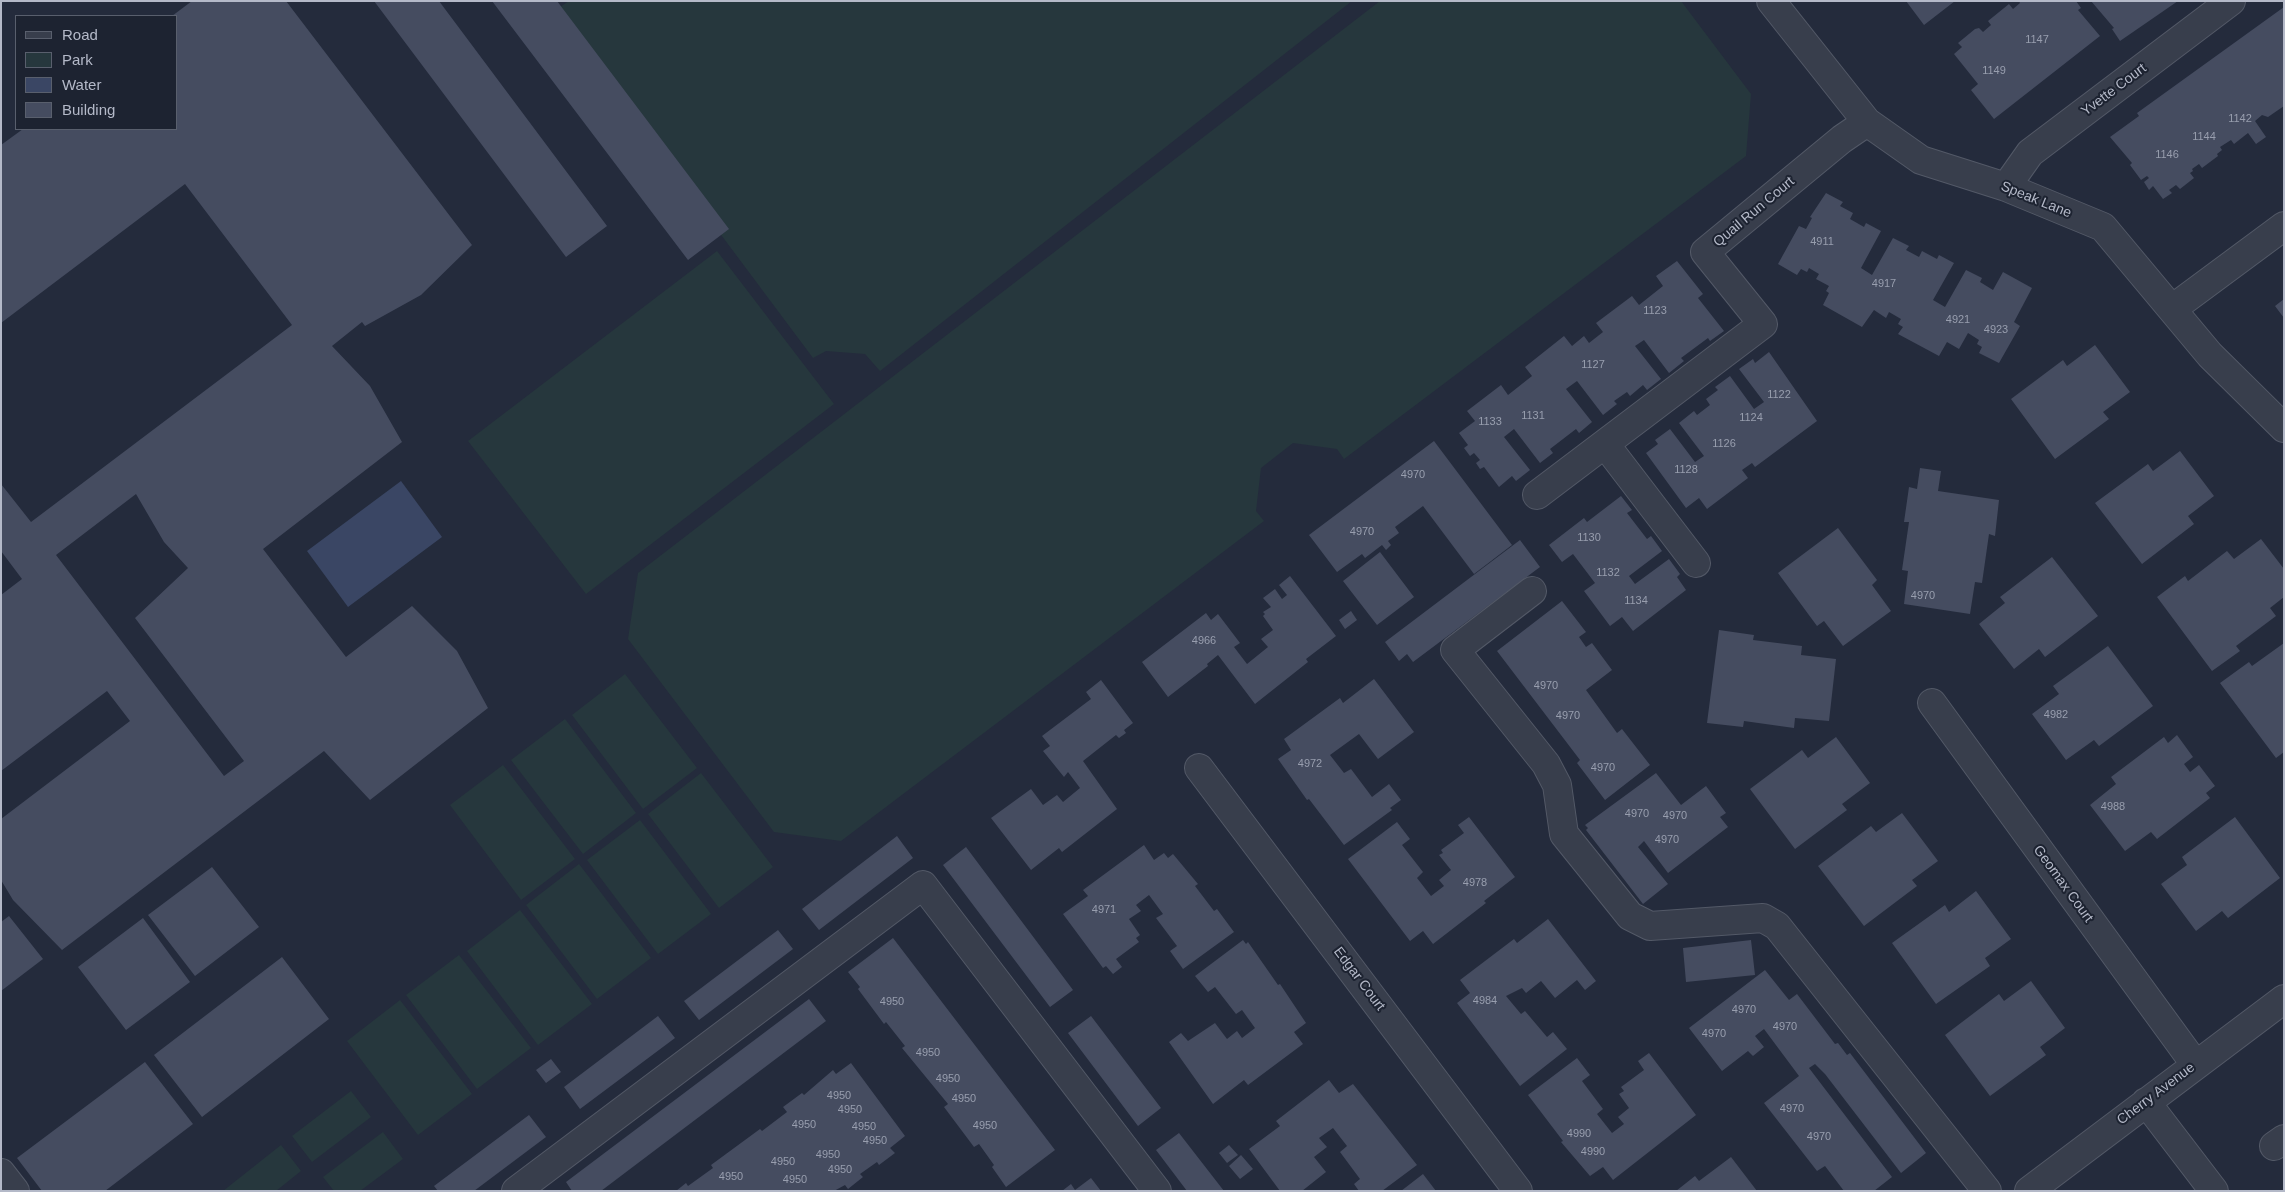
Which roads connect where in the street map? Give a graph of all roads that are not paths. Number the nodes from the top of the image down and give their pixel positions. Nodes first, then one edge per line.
1 (1771, 1) edge
2 (2231, 1) edge
3 (1868, 122) junction
4 (2006, 187) junction
5 (2284, 226) edge
6 (2172, 309) junction
7 (2284, 428) edge
8 (1605, 444) junction
9 (1537, 495) dead end
10 (1696, 563) dead end
11 (1532, 591) dead end
12 (1932, 703) dead end
13 (1199, 768) dead end
14 (2284, 999) edge
15 (2195, 1064) junction
16 (2146, 1102) junction
17 (1, 1173) edge
18 (14, 1191) edge
19 (516, 1191) edge
20 (1157, 1191) edge
21 (1518, 1191) edge
22 (1987, 1191) edge
23 (2030, 1191) edge
24 (2214, 1191) edge

1 - 3 street, Speak Lane
2 - 4 street, Yvette Court
3 - 4 street, Speak Lane
3 - 8 street, Quail Run Court
4 - 6 street, Speak Lane
5 - 6 street
6 - 7 street, Speak Lane
8 - 9 street, Quail Run Court
8 - 10 street
11 - 22 street
12 - 15 street, Geomax Court
13 - 21 street, Edgar Court
14 - 15 street, Cherry Avenue
15 - 16 street, Cherry Avenue
16 - 23 street, Cherry Avenue
16 - 24 street
17 - 18 street
19 - 20 street

